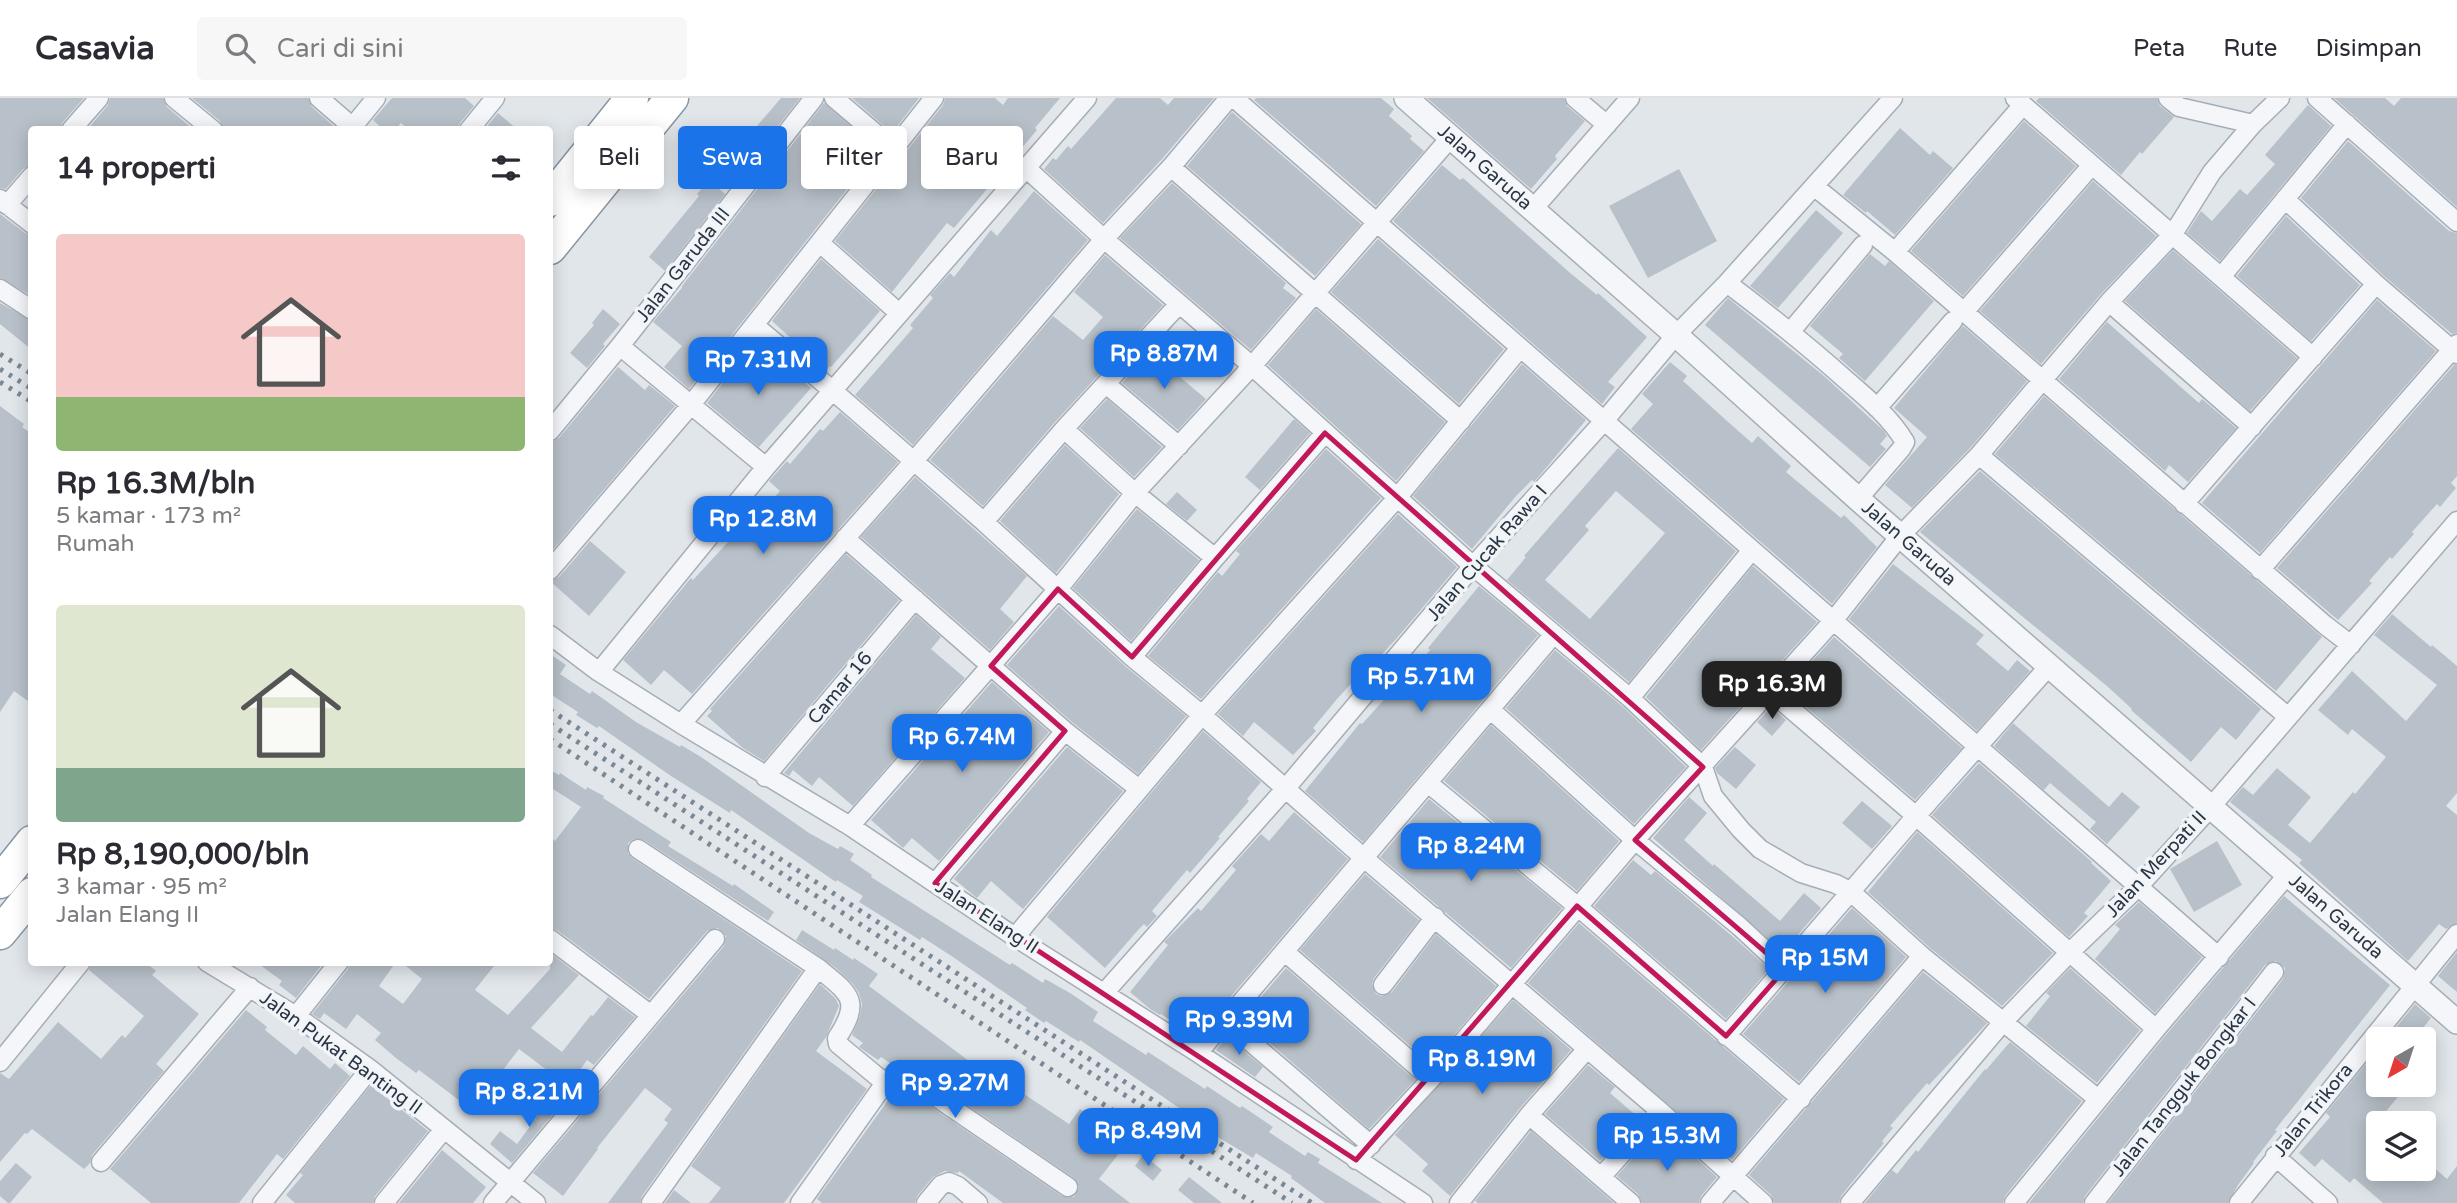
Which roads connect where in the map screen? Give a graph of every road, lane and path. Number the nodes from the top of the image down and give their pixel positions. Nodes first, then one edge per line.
1 (99, 98) edge
2 (174, 98) edge
3 (319, 98) edge
4 (376, 98) edge
5 (495, 98) edge
6 (632, 98) edge
7 (672, 98) edge
8 (814, 98) edge
9 (834, 98) edge
10 (934, 98) edge
11 (1087, 98) edge
12 (1232, 98) edge
13 (1406, 98) edge
14 (1575, 98) edge
15 (1630, 98) edge
16 (1893, 98) edge
17 (2168, 98) edge
18 (2280, 98) edge
19 (2317, 98) edge
20 (2019, 101) edge
21 (2253, 124) junction
22 (2347, 124) junction
23 (1607, 125) junction
24 (75, 126) edge
25 (208, 126) edge
26 (351, 126) edge
27 (355, 126) edge
28 (472, 126) edge
29 (867, 126) edge
30 (907, 132) edge
31 (1451, 137) junction
32 (2092, 164) junction
33 (1171, 167) junction
34 (1026, 168) junction
35 (28, 180) edge
36 (1815, 187) junction
37 (863, 189) edge
38 (553, 196) edge
39 (2285, 199) junction
40 (4, 202) edge
41 (1533, 209) junction
42 (28, 221) edge
43 (2457, 222) edge
44 (1376, 223) junction
45 (2173, 234) junction
46 (1104, 239) junction
47 (820, 243) junction
48 (553, 244) edge
49 (1863, 246) dead end
50 (1895, 252) junction
51 (2221, 277) junction
52 (1727, 283) junction
53 (2376, 284) junction
54 (0, 289) edge
55 (1315, 292) junction
56 (2109, 302) junction
57 (1179, 304) junction
58 (28, 307) edge
59 (899, 313) junction
60 (1959, 317) junction
61 (754, 326) junction
62 (1791, 331) junction
63 (1676, 335) junction
64 (620, 346) junction
65 (1520, 348) junction
66 (2455, 349) edge
67 (2313, 357) junction
68 (1252, 366) junction
69 (2042, 381) junction
70 (1105, 384) junction
71 (832, 390) junction
72 (690, 406) junction
73 (1877, 408) junction
74 (1461, 421) junction
75 (1604, 421) junction
76 (553, 427) edge
77 (2252, 427) junction
78 (1064, 429) junction
79 (1325, 433) junction
80 (1179, 446) junction
81 (1979, 455) junction
82 (913, 461) junction
83 (766, 467) junction
84 (1135, 493) junction
85 (1397, 498) junction
86 (1858, 499) junction
87 (2184, 504) junction
88 (2457, 521) edge
89 (984, 522) junction
90 (1900, 536) junction
91 (845, 538) junction
92 (1752, 550) junction
93 (1215, 558) junction
94 (553, 566) edge
95 (1473, 566) junction
96 (2260, 570) junction
97 (1058, 589) junction
98 (915, 598) junction
99 (1833, 621) junction
100 (1554, 634) junction
101 (553, 637) edge
102 (2351, 645) junction
103 (1132, 657) junction
104 (2050, 665) junction
105 (991, 666) junction
106 (600, 672) junction
107 (1770, 691) junction
108 (1630, 698) junction
109 (1491, 710) junction
110 (1202, 715) junction
111 (2287, 716) junction
112 (681, 724) junction
113 (1065, 731) junction
114 (1977, 746) junction
115 (1703, 767) junction
116 (765, 777) junction
117 (1428, 783) junction
118 (1286, 788) junction
119 (1139, 789) junction
120 (2210, 808) junction
121 (1916, 816) junction
122 (850, 826) junction
123 (1635, 840) junction
124 (28, 847) edge
125 (639, 849) dead end
126 (1364, 858) junction
127 (2289, 873) junction
128 (0, 882) edge
129 (935, 883) junction
130 (2138, 887) junction
131 (1851, 892) junction
132 (28, 899) edge
133 (1577, 905) junction
134 (1435, 917) junction
135 (0, 933) edge
136 (2457, 934) edge
137 (1015, 937) junction
138 (715, 939) dead end
139 (553, 941) edge
140 (1285, 952) junction
141 (2069, 953) junction
142 (1922, 956) junction
143 (2219, 957) junction
144 (78, 966) edge
145 (214, 966) edge
146 (336, 966) edge
147 (818, 968) junction
148 (1786, 969) junction
149 (2274, 972) dead end
150 (1513, 984) junction
151 (1383, 985) dead end
152 (2416, 985) junction
153 (250, 987) junction
154 (1104, 992) junction
155 (296, 1016) junction
156 (651, 1016) junction
157 (1226, 1021) junction
158 (2003, 1022) junction
159 (2457, 1022) edge
160 (2156, 1029) junction
161 (1726, 1036) junction
162 (1587, 1048) junction
163 (1198, 1053) junction
164 (0, 1062) edge
165 (370, 1069) junction
166 (1431, 1079) junction
167 (885, 1083) junction
168 (1801, 1099) junction
169 (2098, 1100) junction
170 (1660, 1111) junction
171 (1529, 1115) junction
172 (444, 1129) junction
173 (1371, 1145) junction
174 (2275, 1156) junction
175 (1356, 1160) junction
176 (101, 1162) dead end
177 (1601, 1177) junction
178 (1732, 1177) junction
179 (510, 1182) junction
180 (1069, 1187) dead end
181 (262, 1203) edge
182 (384, 1203) edge
183 (493, 1203) edge
184 (536, 1203) edge
185 (651, 1203) edge
186 (800, 1203) edge
187 (926, 1203) edge
188 (978, 1203) edge
189 (1423, 1203) edge
190 (1459, 1203) edge
191 (1631, 1203) edge
192 (1710, 1203) edge
193 (1763, 1203) edge
194 (1850, 1203) edge
195 (2014, 1203) edge
196 (2094, 1203) edge
197 (2239, 1203) edge
198 (2328, 1203) edge

1 - 24 street
2 - 25 street
3 - 26 street
4 - 27 street
5 - 28 street
6 - 38 highway
7 - 48 highway
8 - 64 street, Jalan Garuda III
9 - 29 street
10 - 30 street
11 - 34 street
12 - 33 street
12 - 44 street
13 - 31 street, Jalan Garuda
14 - 23 street
15 - 23 street
16 - 36 street, Jalan Cucak Rawa I
17 - 21 street
18 - 21 street
19 - 22 street
20 - 32 street
20 - 50 street
21 - 45 street
22 - 39 street
22 - 43 street
23 - 41 street
31 - 41 street, Jalan Garuda
31 - 44 street
32 - 45 street
32 - 60 street
33 - 46 street
33 - 55 street
34 - 46 street
34 - 59 street
35 - 40 street
36 - 50 street
36 - 52 street, Jalan Cucak Rawa I
37 - 47 street
39 - 51 street
39 - 53 street
40 - 42 street
41 - 63 street, Jalan Garuda
44 - 55 street
44 - 65 street
45 - 51 street
45 - 56 street
46 - 57 street
46 - 82 street
47 - 59 street
47 - 61 street
49 - 62 street
50 - 60 street
51 - 67 street
52 - 62 street
52 - 63 street, Jalan Cucak Rawa I
53 - 66 street
53 - 67 street
54 - 58 street
55 - 68 street
55 - 74 street
56 - 69 street
56 - 77 street
57 - 68 street
57 - 70 street
59 - 71 street
60 - 69 street
60 - 73 street
61 - 71 street
61 - 72 street
62 - 73 street
63 - 75 street, Jalan Cucak Rawa I
63 - 86 street, Jalan Garuda
64 - 72 street
64 - 76 street, Jalan Garuda III
65 - 74 street
65 - 75 street
66 - 96 street
67 - 77 street
68 - 79 street
68 - 80 street
69 - 81 street
69 - 87 street
70 - 78 street
70 - 80 street
71 - 82 street
71 - 83 street
72 - 83 street
72 - 94 street
73 - 86 street
74 - 85 street
75 - 92 street
75 - 95 street, Jalan Cucak Rawa I
77 - 87 street
78 - 84 street
78 - 89 street
79 - 85 street
79 - 93 street
80 - 84 street
81 - 90 street
81 - 111 street
82 - 89 street
82 - 91 street
83 - 106 street
84 - 93 street
84 - 97 street
85 - 95 street
85 - 110 street
86 - 90 street, Jalan Garuda
87 - 96 street
88 - 102 street, Jalan Merpati II
89 - 97 street
90 - 99 street
90 - 104 street, Jalan Garuda
91 - 98 street
91 - 112 street
92 - 99 street
92 - 108 street
93 - 103 street
95 - 100 street
95 - 118 street, Jalan Cucak Rawa I
96 - 102 street
97 - 103 street
97 - 105 street
98 - 105 street
98 - 116 street, Camar 16
99 - 107 street
99 - 114 street
100 - 108 street
100 - 109 street
101 - 106 street, Jalan Elang II
102 - 111 street, Jalan Merpati II
103 - 110 street
104 - 114 street
104 - 120 street, Jalan Garuda
105 - 113 street
105 - 122 street
106 - 112 street, Jalan Elang II
107 - 115 street
107 - 121 street
108 - 115 street
109 - 117 street
109 - 123 street
110 - 118 street
110 - 119 street
111 - 120 street, Jalan Merpati II
112 - 116 street, Jalan Elang II
113 - 119 street
113 - 129 street
114 - 121 street
114 - 130 street
115 - 123 street
115 - 131 street
116 - 122 street, Jalan Elang II
117 - 126 street
117 - 133 street
118 - 126 street
118 - 154 street, Jalan Cucak Rawa I
119 - 137 street
120 - 127 street, Jalan Garuda
120 - 130 street, Jalan Merpati II
121 - 131 street
121 - 141 street
122 - 129 street, Jalan Elang II
123 - 133 street
123 - 148 street
124 - 128 highway
125 - 147 street
126 - 134 street
126 - 140 street
127 - 143 street
127 - 152 street, Jalan Garuda
129 - 137 street, Jalan Elang II
130 - 141 street, Jalan Merpati II
130 - 143 street
131 - 142 street
131 - 148 street
132 - 135 highway
133 - 150 street
133 - 161 street
134 - 150 street
134 - 151 street
136 - 152 street, Jalan Trikora
137 - 154 street, Jalan Elang II
138 - 156 street
139 - 156 street
140 - 157 street
140 - 166 street
141 - 158 street, Jalan Merpati II
141 - 160 street
142 - 158 street
142 - 168 street
143 - 160 street
144 - 164 street
145 - 153 street, Jalan Pukat Banting II
146 - 155 street
147 - 167 street
147 - 185 street
148 - 161 street
149 - 196 street, Jalan Tangguk Bongkar I
150 - 162 street
150 - 166 street
152 - 159 street, Jalan Garuda
152 - 174 street, Jalan Trikora
153 - 155 street, Jalan Pukat Banting II
153 - 176 street
154 - 163 street, Jalan Elang II
155 - 165 street, Jalan Pukat Banting II
156 - 179 street
157 - 163 street
157 - 173 street
158 - 169 street
158 - 194 street, Jalan Merpati II
160 - 169 street
161 - 168 street
162 - 170 street
162 - 171 street
163 - 175 street, Jalan Elang II
165 - 172 street, Jalan Pukat Banting II
165 - 181 street
166 - 173 street
167 - 180 street
167 - 186 street
168 - 178 street
169 - 195 street
170 - 177 street
170 - 178 street
171 - 177 street
171 - 190 street
172 - 179 street, Jalan Pukat Banting II
172 - 182 street
173 - 175 street
174 - 197 street, Jalan Trikora
174 - 198 street
175 - 189 street, Jalan Elang II
177 - 191 street
178 - 192 street
178 - 193 street
179 - 183 street
179 - 184 street, Jalan Pukat Banting II
187 - 188 street

